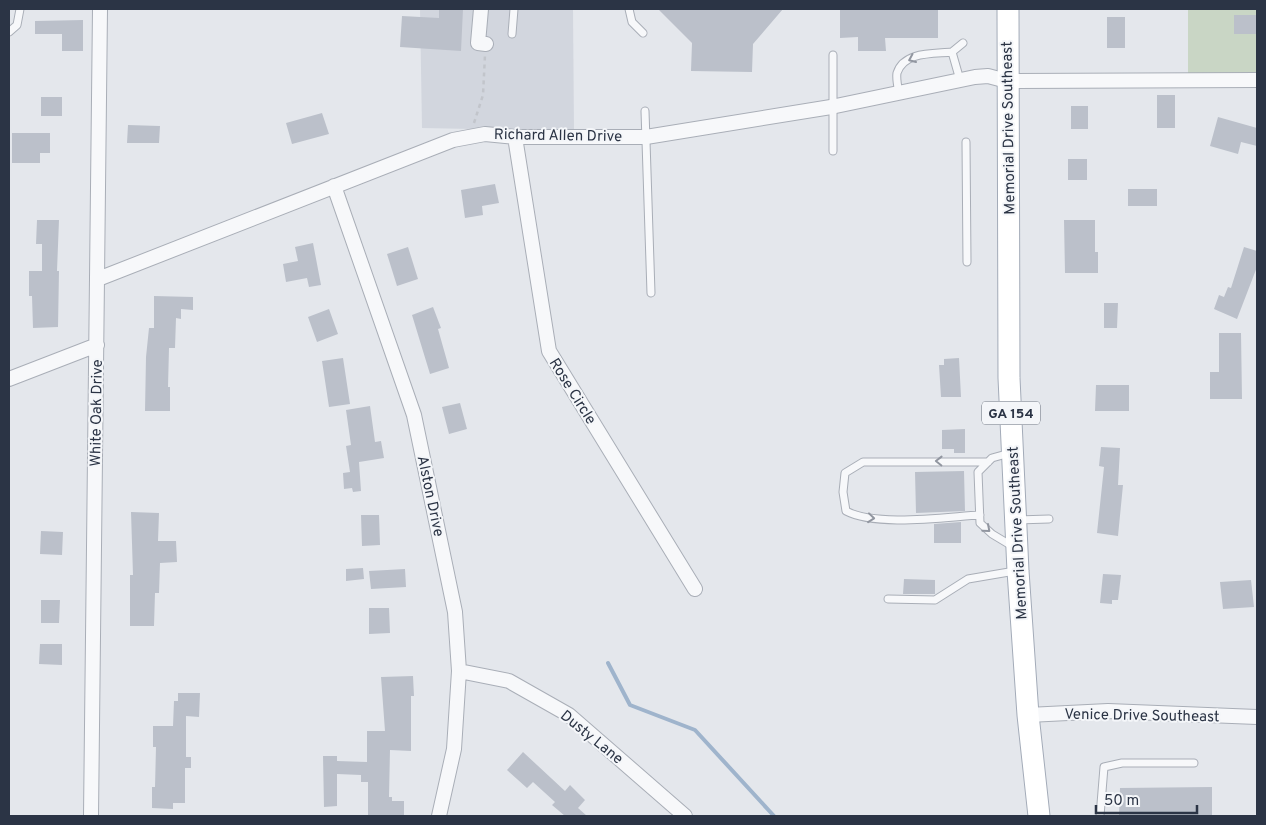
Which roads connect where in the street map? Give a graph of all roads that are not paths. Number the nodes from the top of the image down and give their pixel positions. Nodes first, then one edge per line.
1 (20, 9) edge
2 (100, 9) edge
3 (481, 9) edge
4 (514, 9) edge
5 (629, 9) edge
6 (1008, 9) edge
7 (9, 32) edge
8 (643, 33) dead end
9 (512, 34) dead end
10 (963, 42) dead end
11 (486, 44) road end
12 (952, 52) junction
13 (833, 55) dead end
14 (960, 80) junction
15 (1257, 80) edge
16 (1007, 81) junction
17 (899, 93) junction
18 (831, 107) junction
19 (645, 111) dead end
20 (515, 137) junction
21 (646, 137) junction
22 (966, 142) dead end
23 (833, 151) dead end
24 (334, 186) junction
25 (968, 262) dead end
26 (98, 279) junction
27 (651, 293) dead end
28 (97, 345) junction
29 (9, 380) edge
30 (1012, 452) junction
31 (988, 462) junction
32 (980, 515) junction
33 (1049, 519) dead end
34 (1015, 520) junction
35 (1016, 549) junction
36 (1018, 571) junction
37 (695, 589) dead end
38 (888, 599) dead end
39 (458, 671) junction
40 (1028, 715) junction
41 (1257, 717) edge
42 (1194, 764) dead end
43 (91, 816) edge
44 (439, 816) edge
45 (685, 816) edge
46 (1039, 816) edge
47 (1100, 816) edge

1 - 7 lane
2 - 26 street, White Oak Drive
3 - 11 street
4 - 9 lane
5 - 8 lane
6 - 16 main road, Memorial Drive Southeast / GA 154
10 - 12 lane
12 - 14 lane
12 -> 17 lane
13 - 18 lane
14 - 16 street, Richard Allen Drive
14 - 17 street, Richard Allen Drive
15 - 16 street, Richard Allen Drive
16 - 30 main road, Memorial Drive Southeast / GA 154
17 - 18 street, Richard Allen Drive
18 - 21 street, Richard Allen Drive
18 - 23 lane
19 - 21 lane
20 - 21 street, Richard Allen Drive
20 - 24 street, Richard Allen Drive
20 - 37 street, Rose Circle
21 - 27 lane
22 - 25 lane
24 - 26 street, Richard Allen Drive
24 - 39 street, Alston Drive
26 - 28 street, White Oak Drive
28 - 29 street
28 - 43 street, White Oak Drive
30 - 31 lane
30 - 34 main road, Memorial Drive Southeast / GA 154
31 - 32 lane
31 -> 32 lane
32 -> 35 lane
33 - 34 lane
34 - 35 main road, Memorial Drive Southeast / GA 154
35 - 36 main road, Memorial Drive Southeast / GA 154
36 - 38 lane
36 - 40 main road, Memorial Drive Southeast / GA 154
39 - 44 street, Alston Drive
39 - 45 street, Dusty Lane
40 - 41 street, Venice Drive Southeast
40 - 46 main road, Memorial Drive Southeast / GA 154
42 - 47 lane

